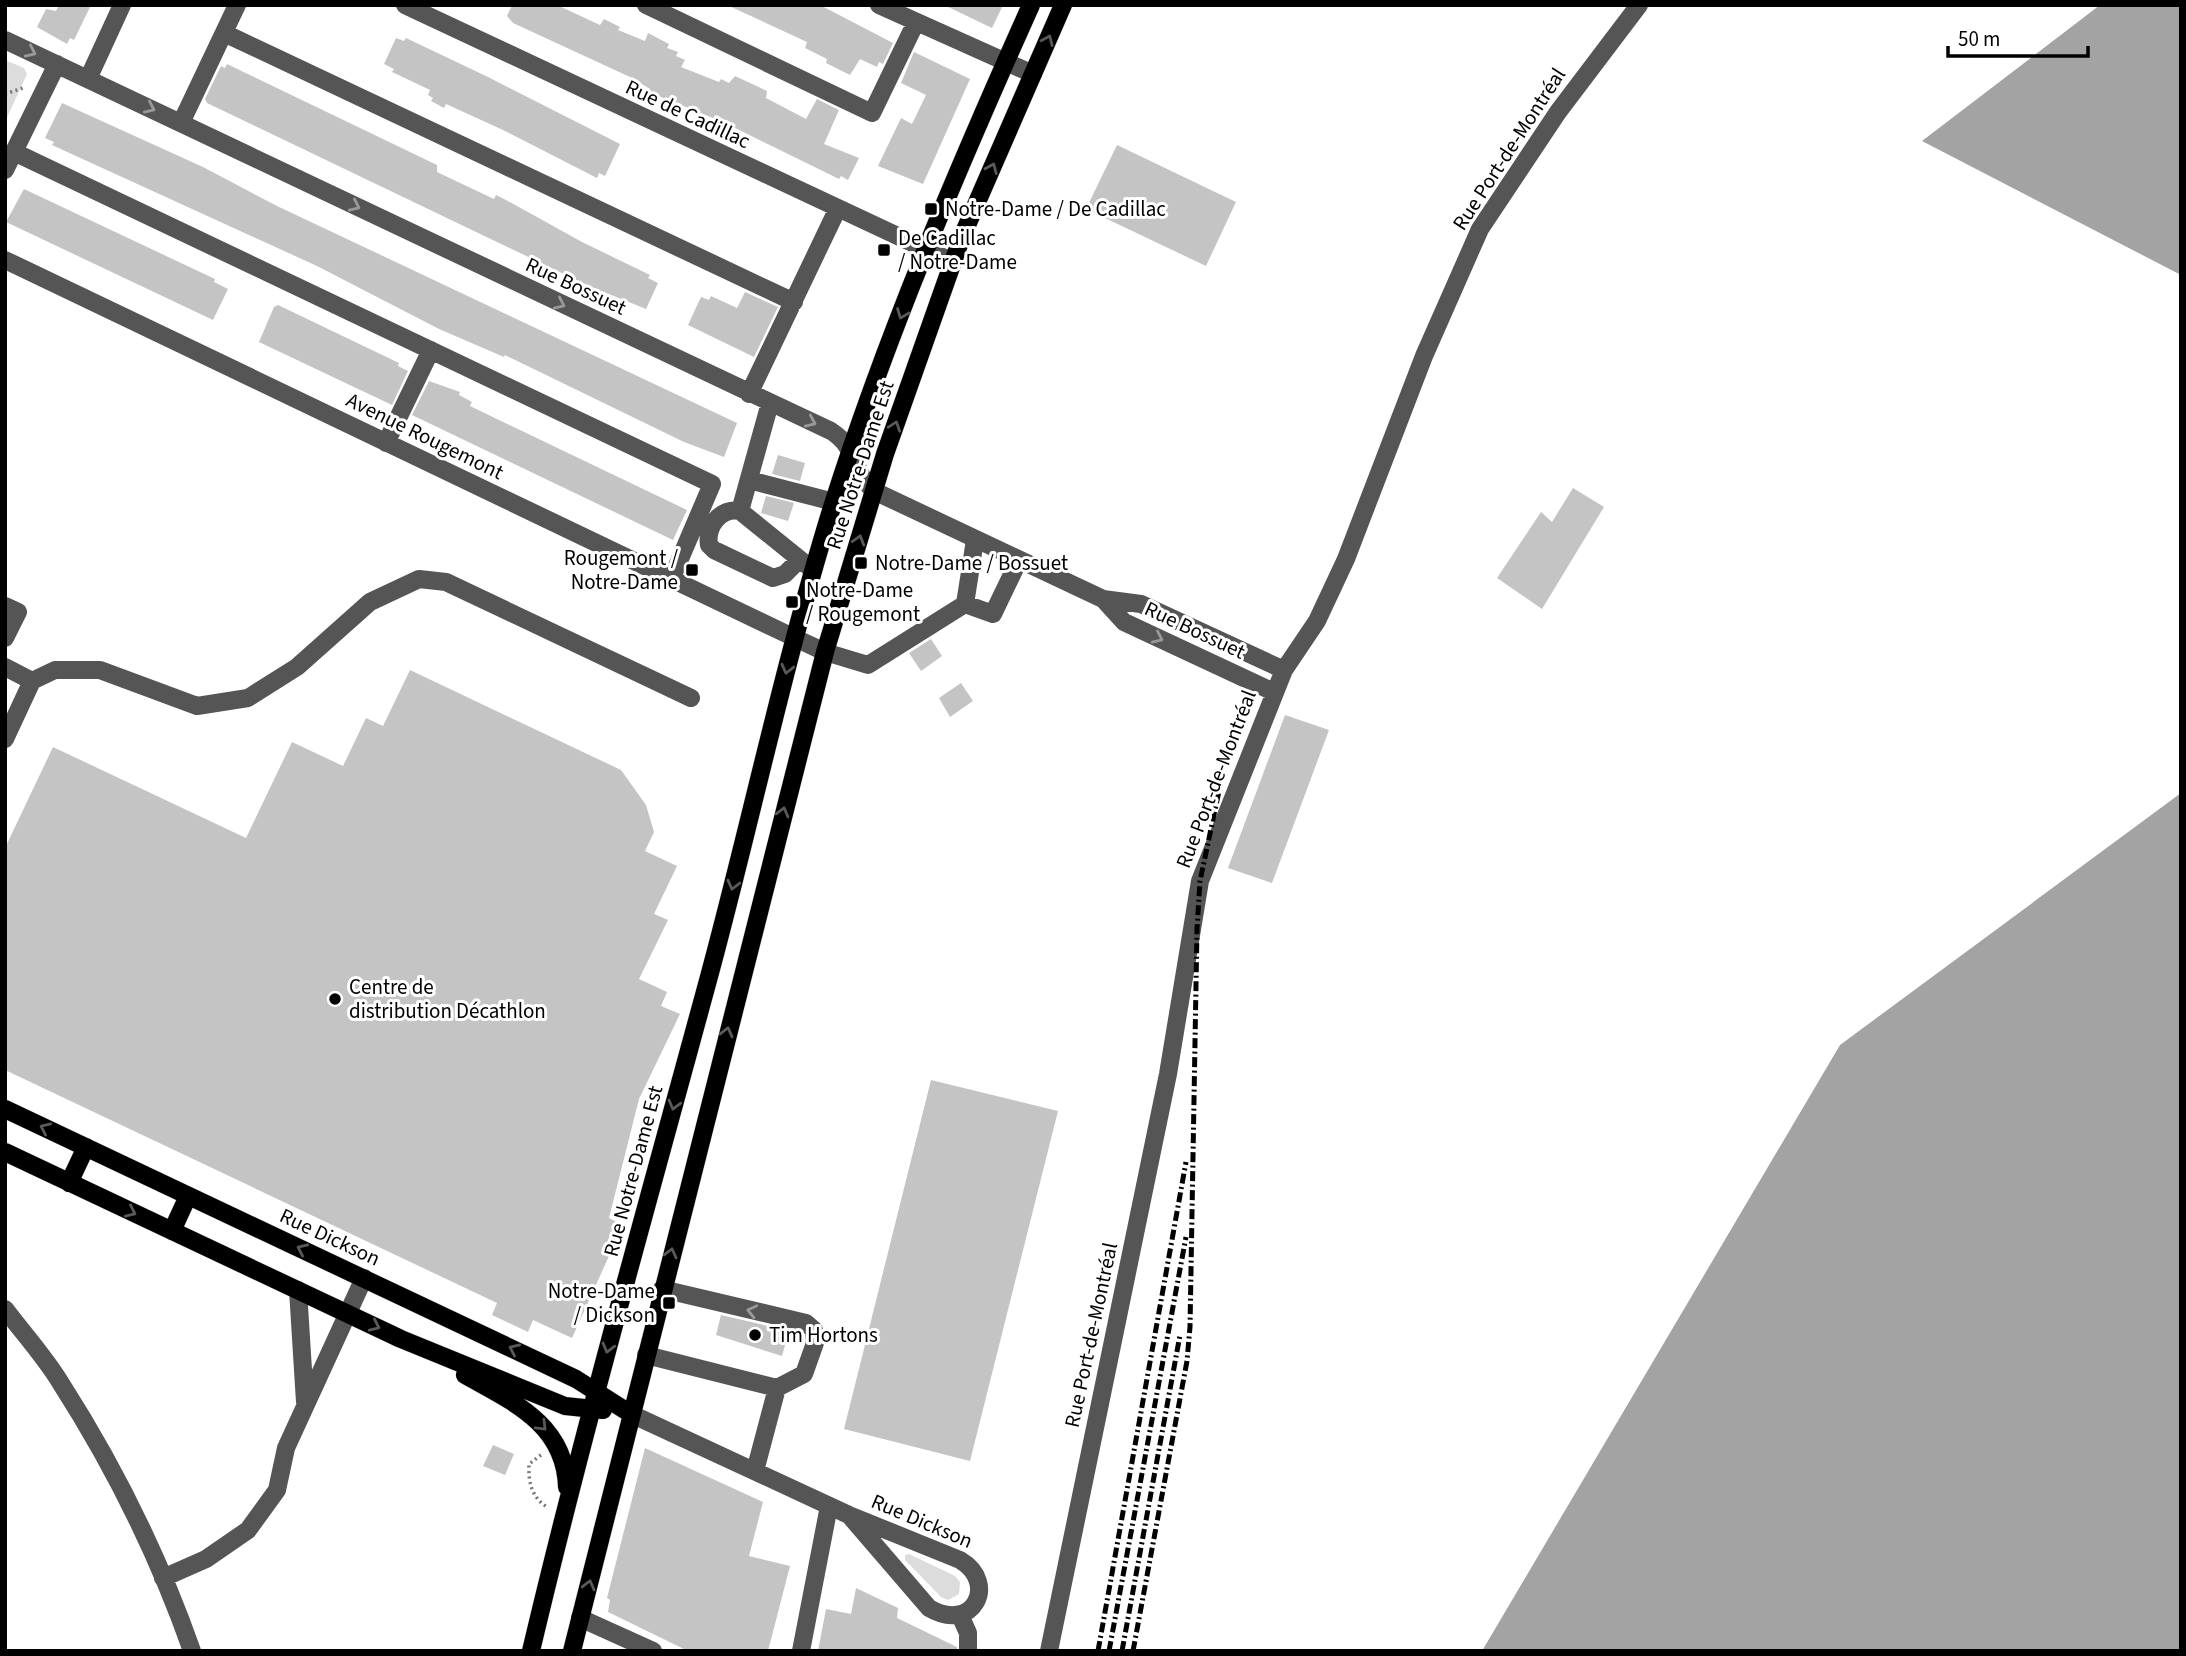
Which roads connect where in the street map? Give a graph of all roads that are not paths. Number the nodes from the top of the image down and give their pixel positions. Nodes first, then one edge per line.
1 (122, 5) edge
2 (237, 5) edge
3 (405, 5) edge
4 (646, 5) edge
5 (879, 5) edge
6 (1031, 5) edge
7 (1063, 5) edge
8 (1639, 5) edge
9 (910, 15) edge
10 (224, 33) junction
11 (5, 40) edge
12 (1005, 63) junction
13 (57, 64) junction
14 (1032, 74) junction
15 (88, 79) junction
16 (181, 123) junction
17 (14, 152) junction
18 (5, 170) edge
19 (837, 210) junction
20 (926, 250) junction
21 (5, 260) edge
22 (953, 262) junction
23 (794, 302) junction
24 (431, 350) junction
25 (750, 394) junction
26 (770, 403) junction
27 (386, 443) junction
28 (851, 449) junction
29 (749, 480) junction
30 (874, 491) junction
31 (834, 502) junction
32 (740, 511) junction
33 (975, 540) junction
34 (1019, 560) junction
35 (806, 565) junction
36 (671, 580) junction
37 (1103, 599) junction
38 (965, 604) junction
39 (5, 606) edge
40 (5, 638) edge
41 (795, 638) junction
42 (825, 652) junction
43 (5, 667) edge
44 (1284, 670) junction
45 (32, 681) junction
46 (1274, 692) junction
47 (691, 698) dead end
48 (5, 739) edge
49 (717, 947) junction
50 (746, 954) junction
51 (5, 1109) edge
52 (86, 1147) junction
53 (5, 1152) edge
54 (69, 1183) junction
55 (188, 1196) junction
56 (172, 1231) junction
57 (364, 1278) junction
58 (662, 1289) junction
59 (298, 1290) junction
60 (5, 1309) edge
61 (348, 1314) junction
62 (401, 1339) junction
63 (646, 1354) junction
64 (777, 1388) junction
65 (595, 1400) junction
66 (305, 1404) junction
67 (631, 1414) junction
68 (754, 1471) junction
69 (567, 1498) junction
70 (829, 1506) junction
71 (849, 1515) junction
72 (163, 1578) junction
73 (960, 1615) junction
74 (580, 1618) junction
75 (192, 1651) edge
76 (531, 1651) edge
77 (572, 1651) edge
78 (653, 1651) edge
79 (801, 1651) edge
80 (968, 1651) edge
81 (1049, 1651) edge

1 - 15 street
2 - 10 street
3 - 19 street, Rue de Cadillac
4 - 9 street
5 - 9 street
6 - 12 main road, Rue Notre-Dame Est
14 -> 7 main road, Rue Notre-Dame Est
8 - 44 street, Rue Port-de-Montréal
9 - 12 street
10 - 16 street
10 - 23 street
11 -> 13 street, Rue Bossuet
12 - 14 street
12 - 20 main road, Rue Notre-Dame Est
13 - 15 street, Rue Bossuet
13 - 17 street
22 -> 14 main road, Rue Notre-Dame Est
15 -> 16 street, Rue Bossuet
16 -> 25 street, Rue Bossuet
17 - 18 street
17 - 24 street
19 - 20 street, Rue de Cadillac
19 - 23 street
20 - 22 street, Rue de Cadillac
20 -> 28 main road, Rue Notre-Dame Est
21 - 27 street, Avenue Rougemont
30 -> 22 main road, Rue Notre-Dame Est
23 - 25 street
24 - 27 street
24 - 36 street
25 - 26 street, Rue Bossuet
26 -> 28 street, Rue Bossuet
26 - 29 street
27 - 36 street, Avenue Rougemont
28 - 30 street, Rue Bossuet
28 - 31 main road, Rue Notre-Dame Est
29 - 31 street
29 - 32 street
30 - 33 street, Rue Bossuet
42 -> 30 main road, Rue Notre-Dame Est
31 - 35 main road, Rue Notre-Dame Est
32 - 35 street
32 - 35 street
33 - 34 street, Rue Bossuet
33 - 38 street
34 - 37 street, Rue Bossuet
34 - 38 street
35 - 41 main road, Rue Notre-Dame Est
36 - 41 street, Avenue Rougemont
37 - 44 street, Rue Bossuet
37 -> 46 street, Rue Bossuet
38 - 42 street, Avenue Rougemont
39 - 40 street
41 - 42 street, Avenue Rougemont
41 -> 49 main road, Rue Notre-Dame Est
50 -> 42 main road, Rue Notre-Dame Est
43 - 45 street
44 - 46 street, Rue Port-de-Montréal
45 - 47 street
45 - 48 street
46 - 81 street, Rue Port-de-Montréal
49 - 50 main road
49 -> 65 main road, Rue Notre-Dame Est
58 -> 50 main road, Rue Notre-Dame Est
52 -> 51 main road, Rue Dickson
52 - 54 main road
52 - 55 main road, Rue Dickson
53 - 54 main road, Rue Dickson
54 -> 56 main road, Rue Dickson
55 - 56 main road
57 -> 55 main road, Rue Dickson
56 - 59 main road, Rue Dickson
57 - 61 street
65 -> 57 main road, Rue Dickson
58 - 63 main road, Rue Notre-Dame Est
64 -> 58 street
59 - 61 main road, Rue Dickson
59 - 66 street
60 - 72 street
61 -> 62 main road, Rue Dickson
61 - 66 street
62 - 65 main road, Rue Dickson
62 -> 69 main road
63 - 64 street
63 - 67 main road, Rue Notre-Dame Est
64 - 68 street
65 - 67 main road, Rue Dickson
65 - 69 main road, Rue Notre-Dame Est
66 - 72 street
67 - 68 street, Rue Dickson
74 -> 67 main road, Rue Notre-Dame Est
68 - 70 street, Rue Dickson
69 - 76 main road, Rue Notre-Dame Est
70 - 71 street, Rue Dickson
70 - 79 street
71 - 73 street, Rue Dickson
71 - 73 street, Rue Dickson
72 - 75 street
73 - 80 street
74 - 77 main road, Rue Notre-Dame Est
74 - 78 street

